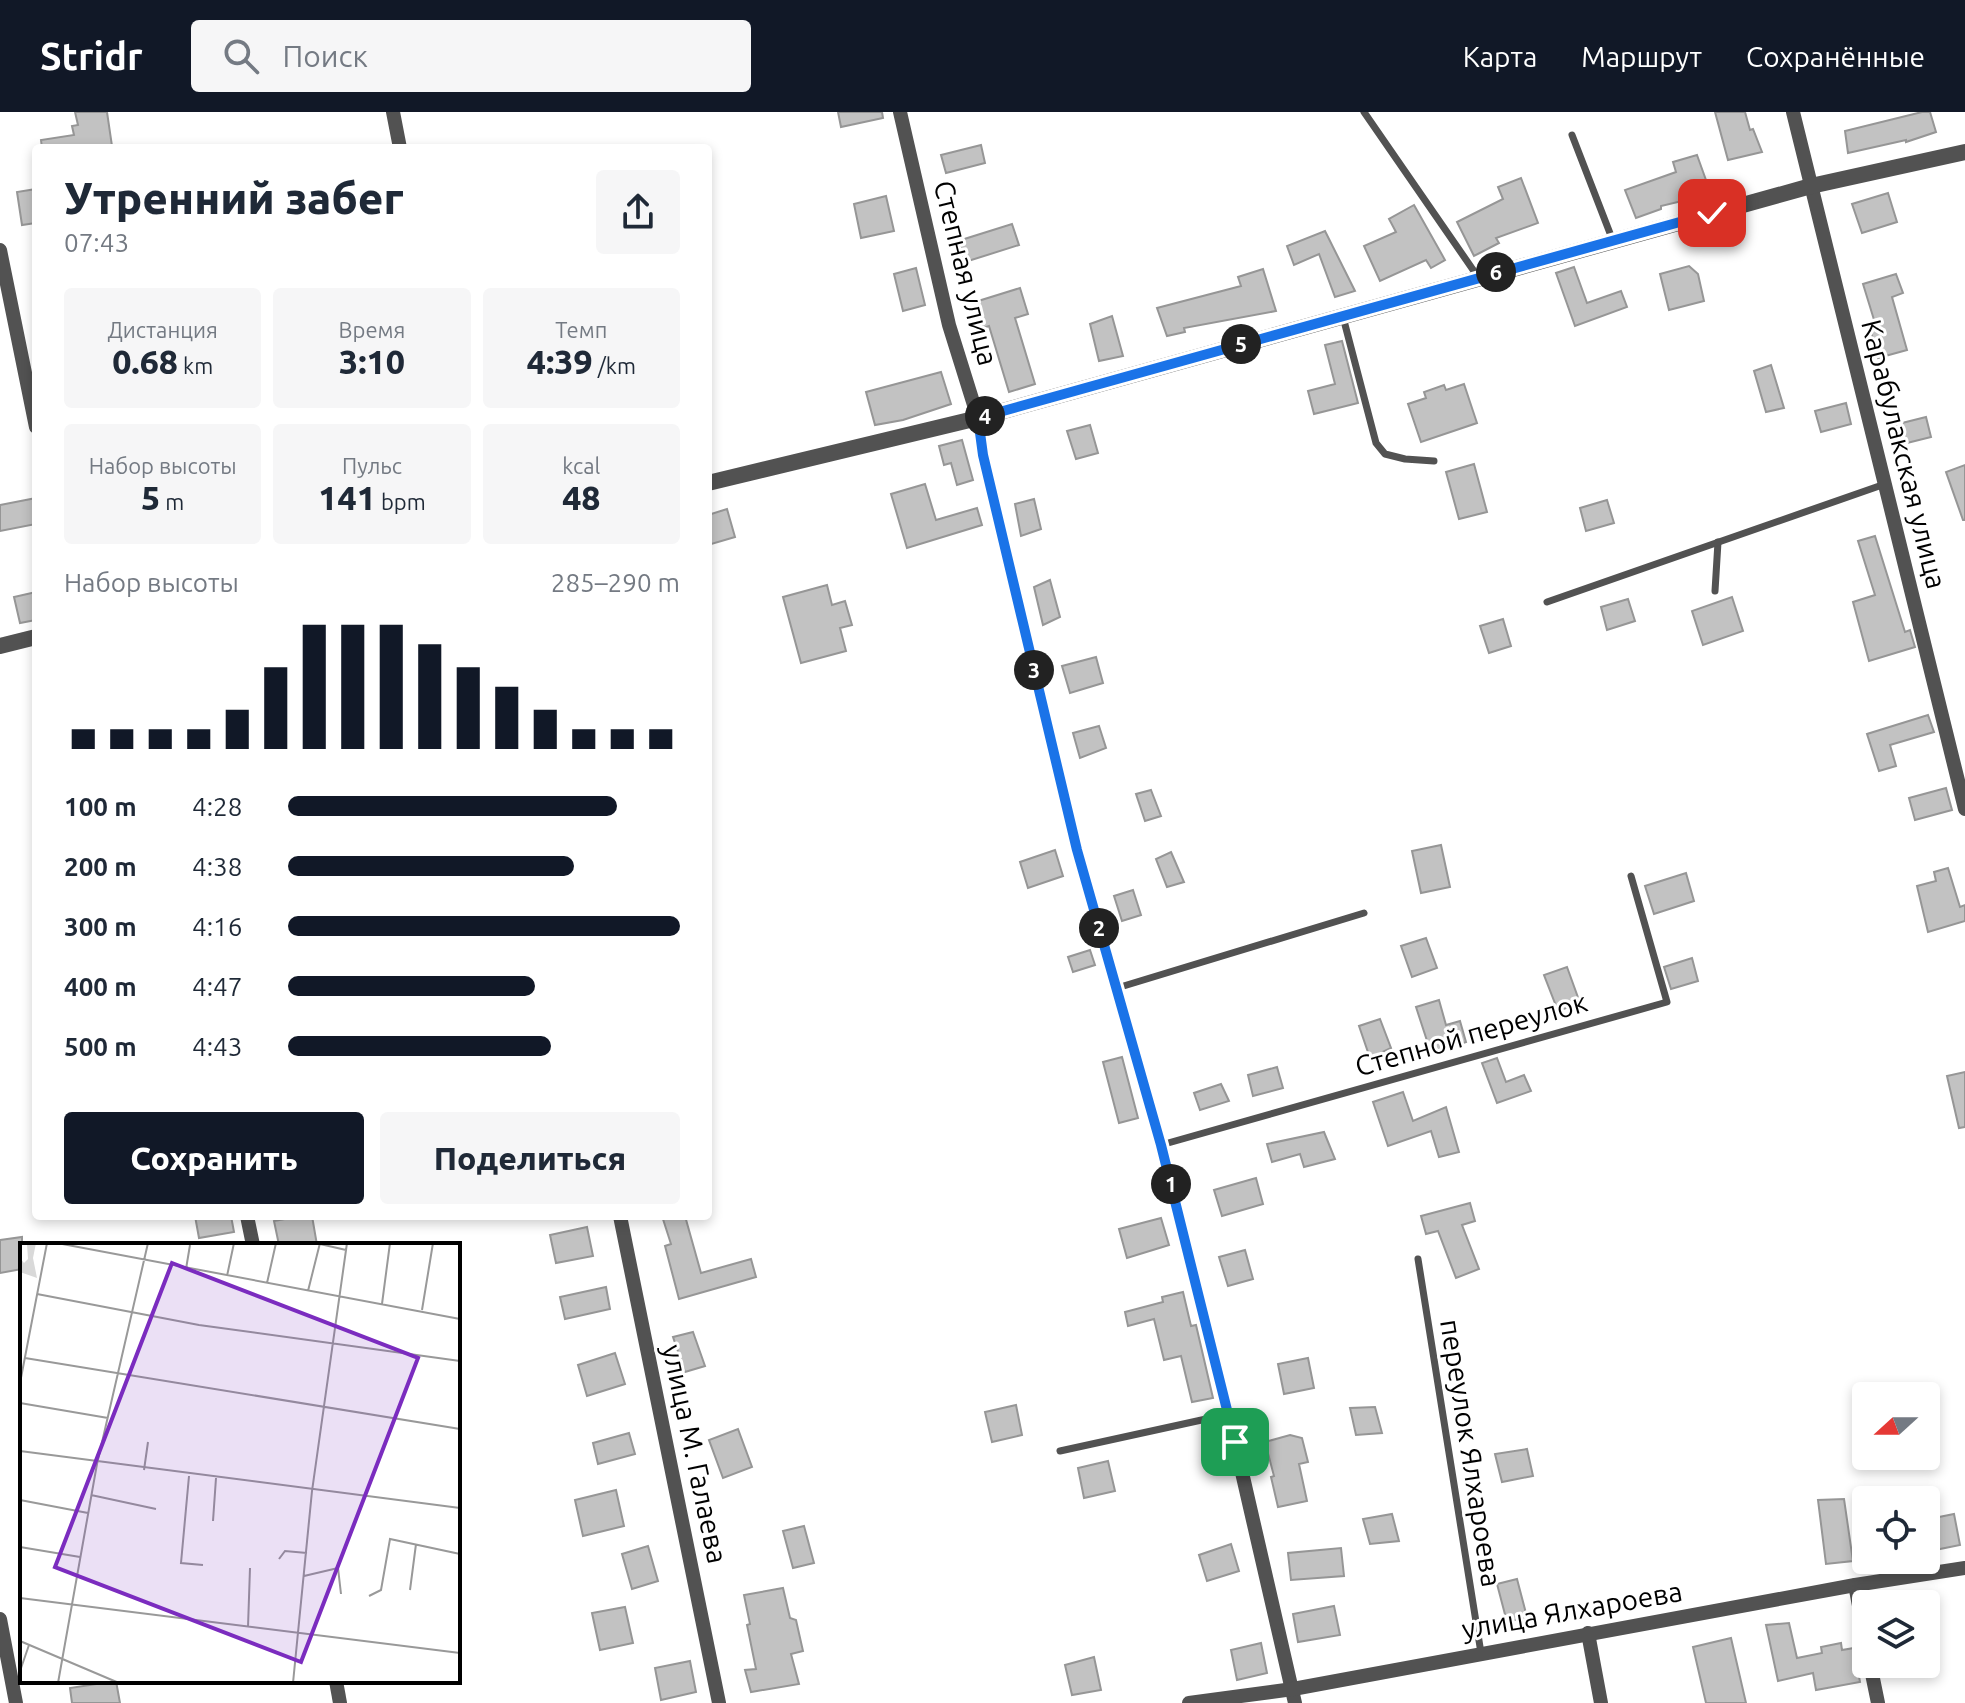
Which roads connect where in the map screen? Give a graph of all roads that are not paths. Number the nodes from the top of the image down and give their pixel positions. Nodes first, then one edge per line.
1 (393, 112) edge
2 (900, 112) edge
3 (1364, 112) edge
4 (1793, 112) edge
5 (1572, 135) dead end
6 (399, 144) edge
7 (1965, 152) edge
8 (1811, 186) junction
9 (1613, 241) junction
10 (0, 250) edge
11 (1478, 277) junction
12 (1342, 315) junction
13 (32, 407) edge
14 (978, 418) junction
15 (1434, 461) dead end
16 (712, 482) edge
17 (1885, 484) junction
18 (1718, 542) junction
19 (1715, 591) dead end
20 (1547, 602) dead end
21 (32, 638) edge
22 (0, 646) edge
23 (1965, 809) edge
24 (1631, 876) dead end
25 (1364, 913) dead end
26 (1117, 988) junction
27 (1161, 1145) junction
28 (248, 1220) edge
29 (621, 1220) edge
30 (253, 1243) edge
31 (1418, 1259) dead end
32 (1229, 1414) junction
33 (1060, 1451) dead end
34 (1965, 1568) edge
35 (1855, 1585) junction
36 (1856, 1590) edge
37 (0, 1619) edge
38 (1588, 1633) junction
39 (1481, 1653) junction
40 (1873, 1678) edge
41 (336, 1683) edge
42 (1294, 1696) edge
43 (16, 1703) edge
44 (340, 1703) edge
45 (719, 1703) edge
46 (1189, 1703) edge
47 (1601, 1703) edge
48 (1878, 1703) edge

1 - 6 street
2 - 14 street, Степная улица
3 - 11 lane
4 - 8 street, Карабулакская улица
5 - 9 lane
7 - 8 street
8 - 9 street
8 - 17 street, Карабулакская улица
9 - 11 street
10 - 13 street
11 - 12 street
12 - 14 street
12 - 15 lane
14 - 16 street
14 - 26 street, Степная улица
17 - 18 lane
17 - 23 street, Карабулакская улица
18 - 19 lane
18 - 20 lane
21 - 22 street
24 - 27 lane, Степной переулок
25 - 26 lane
26 - 27 street, Степная улица
27 - 32 street, Степная улица
28 - 30 street
29 - 45 street, улица М. Галаева
31 - 39 lane, переулок Ялхароева
32 - 33 lane
32 - 42 street, Степная улица
34 - 35 street, улица Ялхароева
35 - 36 street
35 - 38 street, улица Ялхароева
37 - 43 street
38 - 39 street, улица Ялхароева
38 - 47 street
39 - 42 street, улица Ялхароева
40 - 48 street
41 - 44 street
42 - 46 street, улица Ялхароева

